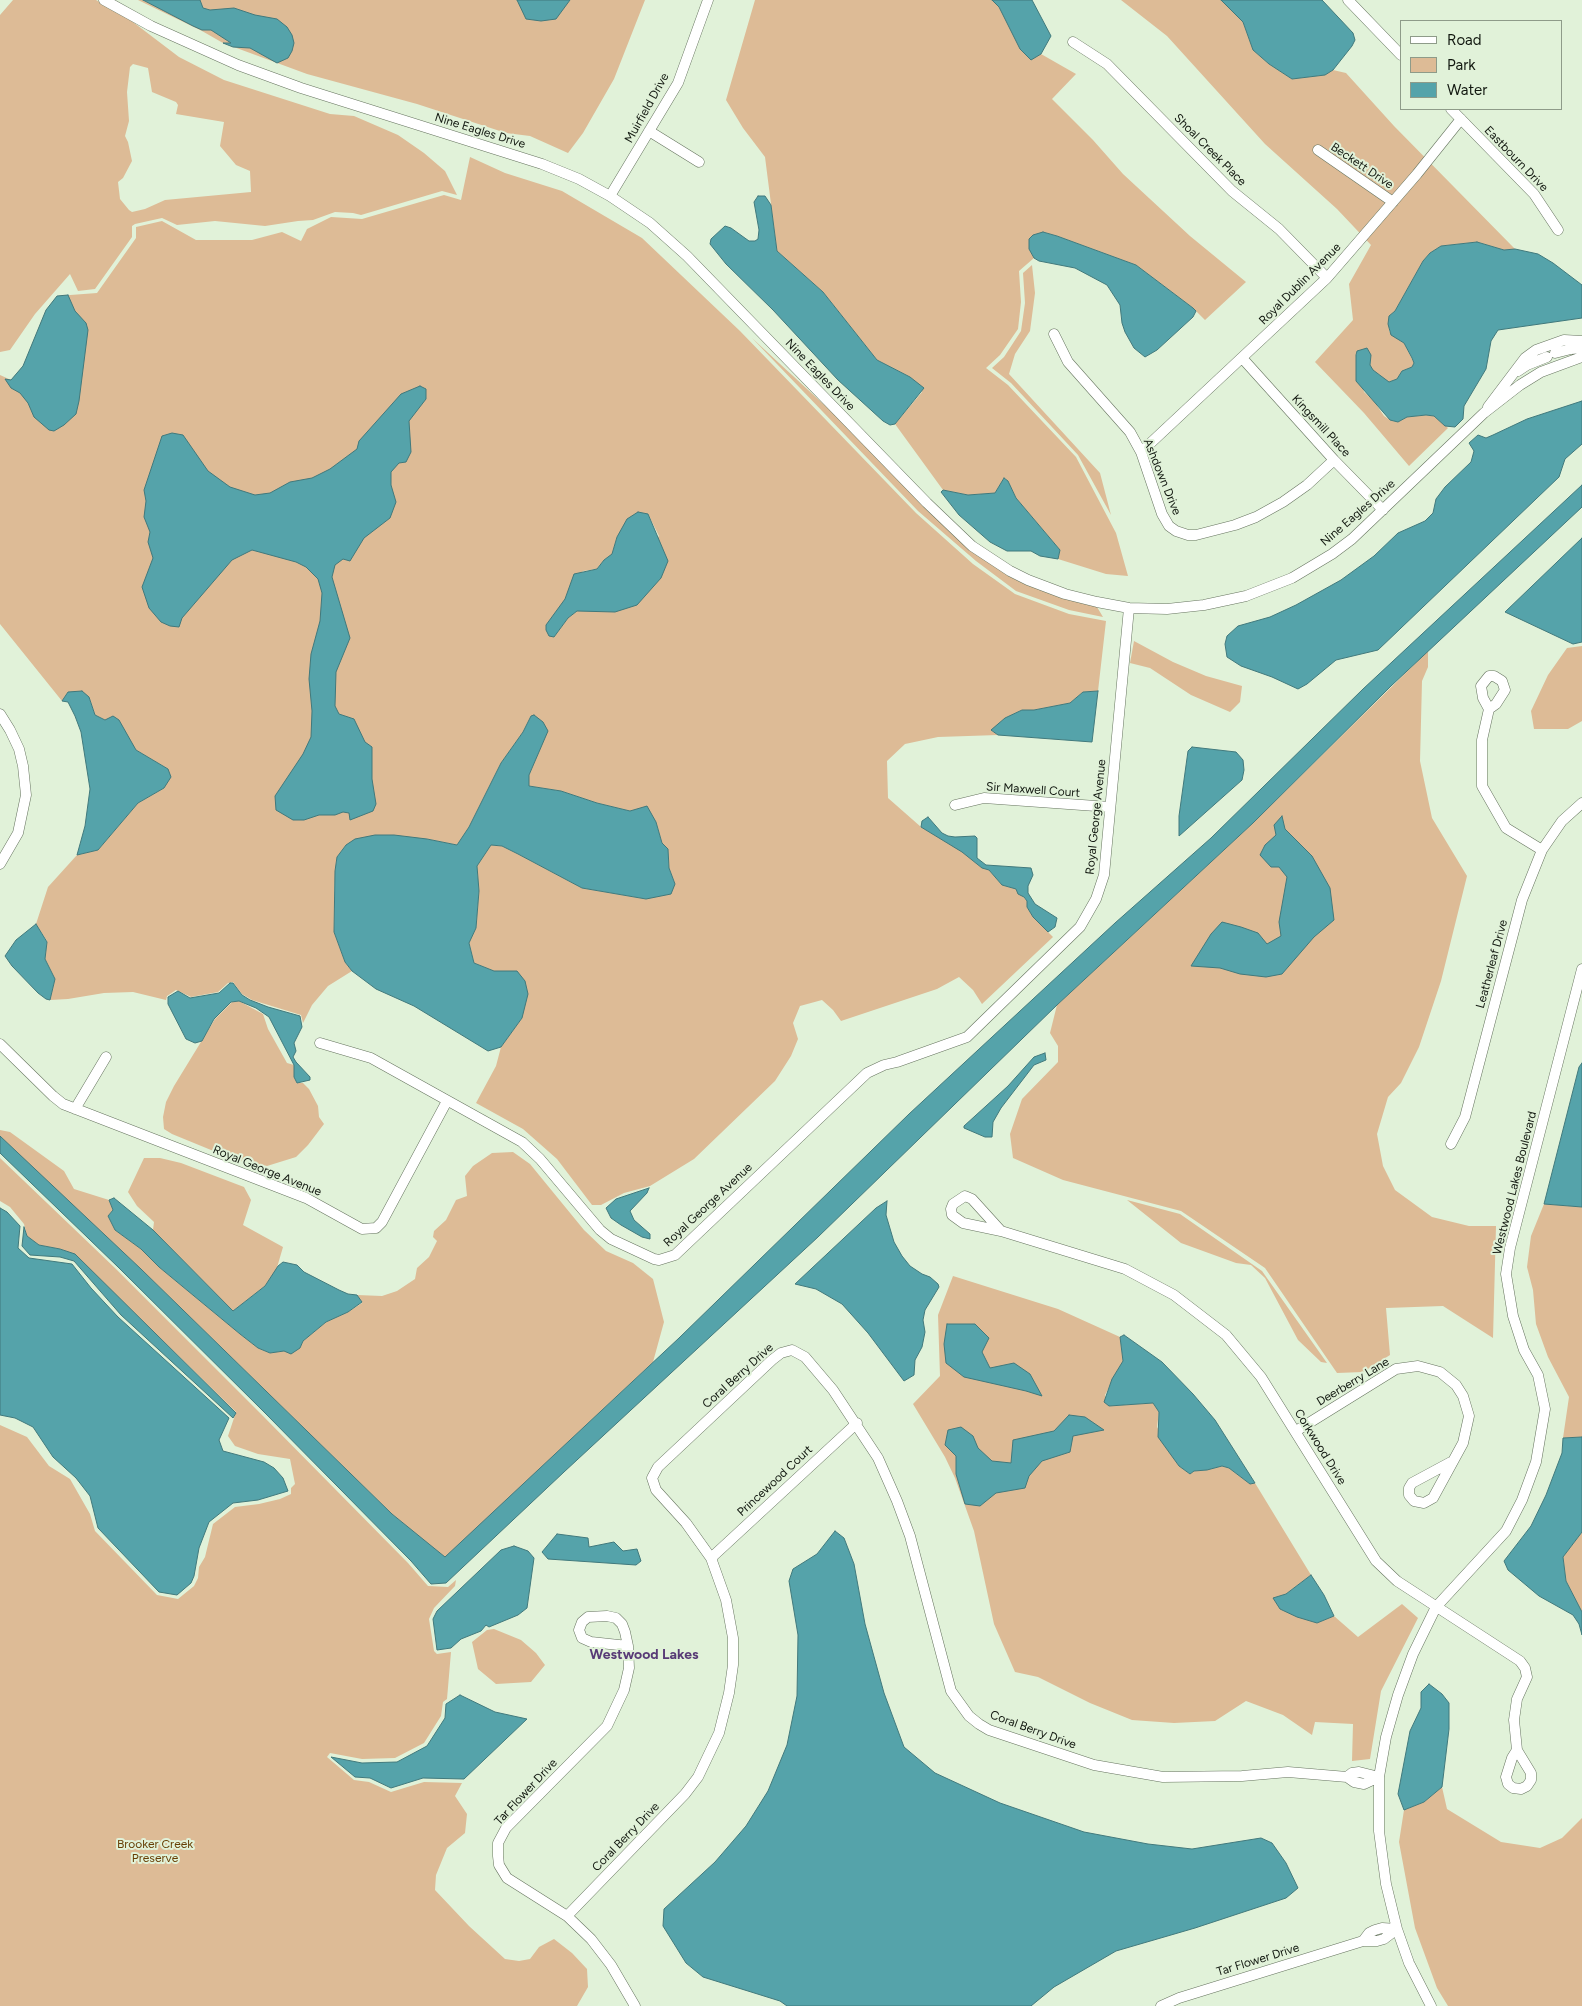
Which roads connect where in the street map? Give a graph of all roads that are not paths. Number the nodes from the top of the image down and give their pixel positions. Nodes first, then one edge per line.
1 (104, 0) edge
2 (708, 0) edge
3 (1348, 0) edge
4 (1073, 42) dead end
5 (1400, 54) edge
6 (1452, 110) edge
7 (1461, 119) junction
8 (649, 131) junction
9 (1318, 150) dead end
10 (699, 162) dead end
11 (610, 196) junction
12 (1393, 202) junction
13 (1558, 230) dead end
14 (1327, 278) junction
15 (1054, 334) dead end
16 (1582, 341) edge
17 (1582, 348) edge
18 (1582, 357) edge
19 (1242, 359) junction
20 (1509, 377) junction
21 (1484, 414) junction
22 (1141, 452) junction
23 (1334, 460) junction
24 (1383, 510) junction
25 (1129, 608) junction
26 (1489, 709) dead end
27 (0, 714) edge
28 (1582, 803) edge
29 (955, 805) dead end
30 (1110, 807) junction
31 (1542, 850) junction
32 (0, 864) edge
33 (1582, 969) edge
34 (320, 1043) dead end
35 (0, 1044) edge
36 (106, 1057) dead end
37 (447, 1101) junction
38 (75, 1109) junction
39 (1451, 1144) dead end
40 (1001, 1231) junction
41 (857, 1423) junction
42 (1296, 1431) junction
43 (1452, 1462) junction
44 (710, 1558) junction
45 (1436, 1607) junction
46 (628, 1646) junction
47 (1517, 1750) dead end
48 (1380, 1777) junction
49 (567, 1916) junction
50 (1396, 1929) junction
51 (635, 2006) edge
52 (1161, 2006) edge
53 (1432, 2006) edge

1 - 11 street, Nine Eagles Drive
2 - 8 street, Muirfield Drive
3 - 5 street
4 - 14 street, Shoal Creek Place
6 - 7 street, Eastbourn Drive
7 - 12 street, Royal Dublin Avenue
7 - 13 street, Eastbourn Drive
8 - 10 street
8 - 11 street, Muirfield Drive
9 - 12 street, Beckett Drive
11 - 25 street, Nine Eagles Drive
12 - 14 street, Royal Dublin Avenue
14 - 19 street, Royal Dublin Avenue
15 - 22 street, Ashdown Drive
16 - 20 street, Nine Eagles Drive
17 - 20 street, Nine Eagles Drive
18 - 21 street, Nine Eagles Drive
19 - 22 street, Royal Dublin Avenue
19 - 23 street, Kingsmill Place
20 - 21 street, Nine Eagles Drive
21 - 24 street, Nine Eagles Drive
22 - 23 street, Ashdown Drive
23 - 24 street, Kingsmill Place
24 - 25 street, Nine Eagles Drive
25 - 30 street, Royal George Avenue
26 - 31 street
27 - 32 street
28 - 31 street, Leatherleaf Drive
29 - 30 street, Sir Maxwell Court
30 - 37 street, Royal George Avenue
31 - 39 street, Leatherleaf Drive
33 - 45 street, Westwood Lakes Boulevard
34 - 37 street
35 - 38 street, Royal George Avenue
36 - 38 street
37 - 38 street, Royal George Avenue
40 - 40 street, Corkwood Drive
40 - 42 street, Corkwood Drive
41 - 44 street, Princewood Court
41 - 44 street, Coral Berry Drive
41 - 48 street, Coral Berry Drive
42 - 43 street, Deerberry Lane
42 - 45 street, Corkwood Drive
43 - 43 street, Deerberry Lane
44 - 49 street, Coral Berry Drive
45 - 47 street, Corkwood Drive
45 - 48 street, Westwood Lakes Boulevard
46 - 46 street, Tar Flower Drive
46 - 49 street, Tar Flower Drive
48 - 50 street, Westwood Lakes Boulevard
49 - 51 street, Tar Flower Drive
50 - 52 street, Tar Flower Drive
50 - 53 street, Westwood Lakes Boulevard

